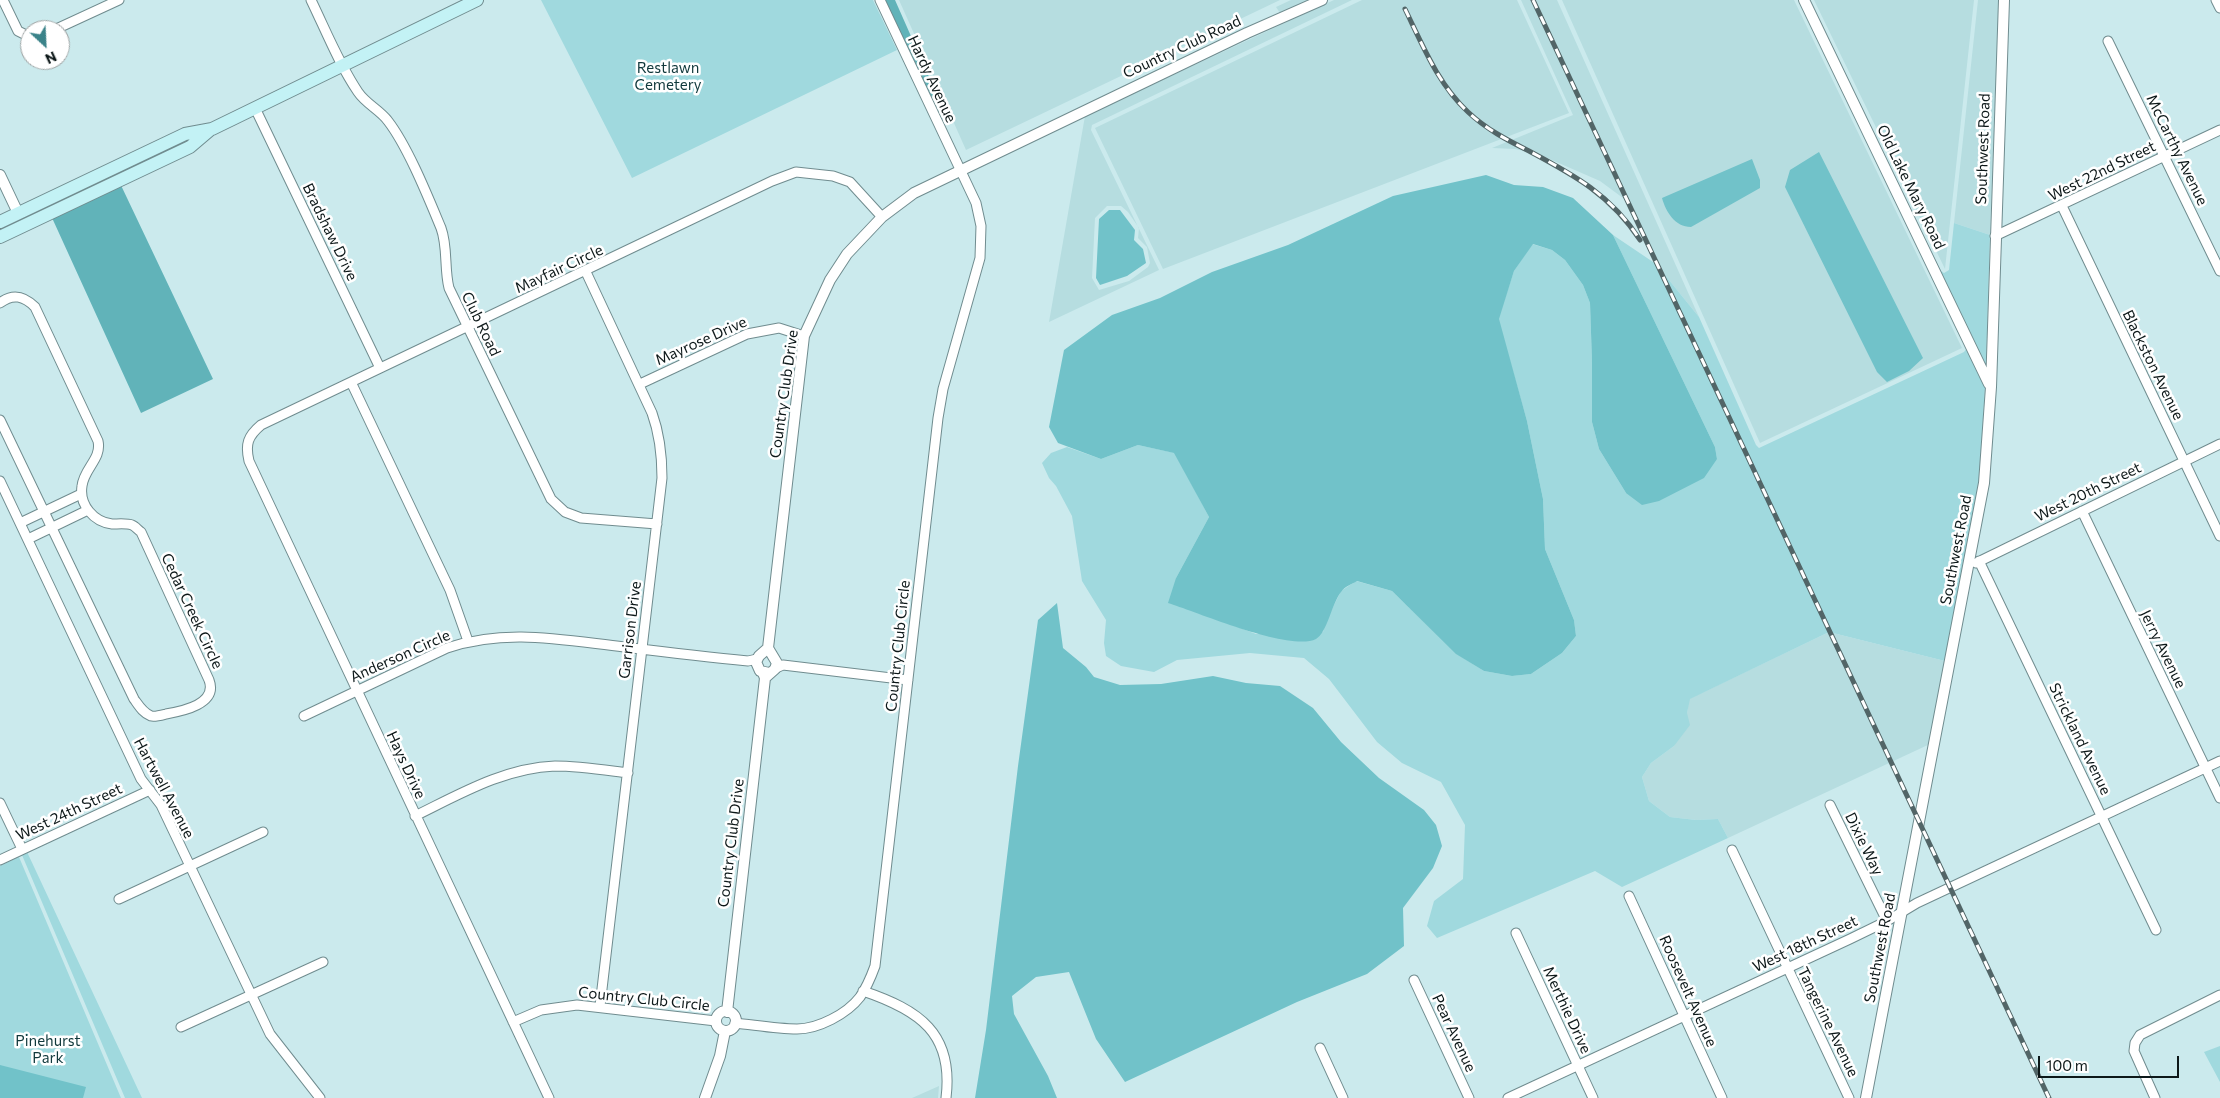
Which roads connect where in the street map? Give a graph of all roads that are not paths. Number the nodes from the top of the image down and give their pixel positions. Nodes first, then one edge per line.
1 (3, 0) edge
2 (119, 0) edge
3 (311, 0) edge
4 (477, 0) edge
5 (880, 0) edge
6 (1322, 0) edge
7 (1804, 0) edge
8 (2004, 0) edge
9 (2216, 0) edge
10 (2220, 8) edge
11 (70, 23) edge
12 (20, 32) edge
13 (2108, 41) dead end
14 (343, 65) junction
15 (255, 108) junction
16 (1084, 110) joint
17 (212, 129) junction
18 (2220, 130) edge
19 (2165, 156) junction
20 (959, 170) junction
21 (0, 176) edge
22 (2062, 206) junction
23 (18, 213) junction
24 (882, 217) junction
25 (0, 222) edge
26 (1995, 236) junction
27 (0, 237) edge
28 (2220, 271) edge
29 (586, 272) junction
30 (0, 303) edge
31 (468, 327) junction
32 (804, 336) junction
33 (380, 368) junction
34 (351, 382) junction
35 (640, 384) junction
36 (1991, 387) junction
37 (0, 420) edge
38 (247, 441) joint
39 (2220, 444) edge
40 (2184, 461) junction
41 (0, 481) edge
42 (81, 494) junction
43 (88, 510) junction
44 (44, 511) junction
45 (2082, 511) junction
46 (20, 523) junction
47 (656, 524) junction
48 (52, 527) junction
49 (2220, 536) edge
50 (28, 539) junction
51 (1979, 561) junction
52 (1969, 567) junction
53 (468, 641) junction
54 (642, 650) junction
55 (767, 663) junction
56 (908, 680) junction
57 (356, 690) junction
58 (304, 716) dead end
59 (2220, 761) edge
60 (2206, 768) junction
61 (628, 773) junction
62 (150, 790) junction
63 (2220, 798) edge
64 (0, 803) edge
65 (1830, 805) dead end
66 (415, 816) junction
67 (2102, 816) junction
68 (263, 832) dead end
69 (22, 849) junction
70 (1732, 850) dead end
71 (0, 860) edge
72 (190, 866) junction
73 (1630, 896) dead end
74 (119, 899) dead end
75 (1902, 912) junction
76 (1887, 921) junction
77 (2156, 930) dead end
78 (1516, 933) dead end
79 (323, 962) dead end
80 (1787, 967) junction
81 (1414, 980) dead end
82 (863, 991) junction
83 (2220, 995) edge
84 (250, 996) junction
85 (600, 1006) junction
86 (726, 1012) junction
87 (1683, 1016) junction
88 (716, 1021) junction
89 (513, 1022) junction
90 (735, 1023) junction
91 (181, 1027) dead end
92 (725, 1031) junction
93 (1320, 1048) dead end
94 (1578, 1065) junction
95 (320, 1098) edge
96 (549, 1098) edge
97 (705, 1098) edge
98 (946, 1098) edge
99 (1343, 1098) edge
100 (1469, 1098) edge
101 (1508, 1098) edge
102 (1593, 1098) edge
103 (1722, 1098) edge
104 (1849, 1098) edge
105 (1866, 1098) edge
106 (2155, 1098) edge

1 - 12 street
2 - 11 street
3 - 14 street, Club Road
4 - 14 main road
5 - 20 street, Hardy Avenue
6 - 16 street, Country Club Road
7 - 36 street, Old Lake Mary Road
8 - 26 street, Southwest Road
9 - 10 street
13 - 19 street, McCarthy Avenue
14 - 15 main road
14 - 31 street, Club Road
15 - 17 main road
15 - 33 street, Bradshaw Drive
16 - 20 street, Country Club Drive
17 - 23 main road
17 - 27 main road
18 - 19 street, West 22nd Street
19 - 22 street, West 22nd Street
19 - 28 street, McCarthy Avenue
20 - 24 street, Country Club Drive
20 - 56 street, Country Club Circle
21 - 23 street
22 - 26 street, West 22nd Street
22 - 40 street, Blackston Avenue
23 - 25 main road
24 - 29 street, Mayfair Circle
24 - 32 street, Country Club Drive
26 - 36 street, Southwest Road
29 - 31 street, Mayfair Circle
29 - 35 street, Garrison Drive
30 - 42 street
31 - 33 street, Mayfair Circle
31 - 47 street, Club Road
32 - 35 street, Mayrose Drive
32 - 55 street, Country Club Drive
33 - 34 street, Mayfair Circle
34 - 38 street, Mayfair Circle
34 - 53 street
35 - 47 street, Garrison Drive
36 - 52 street, Southwest Road
37 - 44 street, Cedar Creek Circle
38 - 57 street, Hays Drive
39 - 40 street, West 20th Street
40 - 45 street, West 20th Street
40 - 49 street, Blackston Avenue
41 - 46 street, Hartwell Avenue
42 - 43 street
42 - 44 street
43 - 48 street
43 - 48 street, Cedar Creek Circle
44 - 46 street
44 - 48 street, Cedar Creek Circle
45 - 51 street, West 20th Street
45 - 60 street, Jerry Avenue
46 - 50 street, Hartwell Avenue
47 - 54 street, Garrison Drive
48 - 50 street
50 - 62 street, Hartwell Avenue
51 - 52 street, West 20th Street
51 - 67 street, Strickland Avenue
52 - 75 street, Southwest Road
53 - 54 street, Anderson Circle
53 - 57 street, Anderson Circle
54 - 55 street, Anderson Circle
54 - 61 street, Garrison Drive
55 - 56 street, Anderson Circle
55 - 86 street, Country Club Drive
56 - 82 street, Country Club Circle
57 - 58 street, Anderson Circle
57 - 66 street, Hays Drive
59 - 60 street, West 18th Street
60 - 63 street, Jerry Avenue
60 - 67 street, West 18th Street
61 - 66 street
61 - 85 street, Garrison Drive
62 - 69 street, West 24th Street
62 - 72 street, Hartwell Avenue
64 - 69 street
65 - 76 street, Dixie Way
66 - 89 street, Hays Drive
67 - 75 street, West 18th Street
67 - 77 street, Strickland Avenue
68 - 72 street
69 - 71 street, West 24th Street
70 - 80 street, Tangerine Avenue
72 - 74 street
72 - 84 street, Hartwell Avenue
73 - 87 street, Roosevelt Avenue
75 - 76 street, West 18th Street
75 - 105 street, Southwest Road
76 - 80 street, West 18th Street
78 - 94 street, Merthie Drive
79 - 84 street
80 - 87 street, West 18th Street
80 - 104 street, Tangerine Avenue
81 - 100 street, Pear Avenue
82 - 90 street, Country Club Circle
82 - 98 street
83 - 106 street
84 - 91 street
84 - 95 street, Hartwell Avenue
85 - 88 street, Country Club Circle
85 - 89 street, Country Club Circle
86 - 88 street
86 - 90 street
87 - 94 street, West 18th Street
87 - 103 street, Roosevelt Avenue
88 - 92 street
89 - 96 street, Hays Drive
90 - 92 street
92 - 97 street
93 - 99 street
94 - 101 street, West 18th Street
94 - 102 street, Merthie Drive

